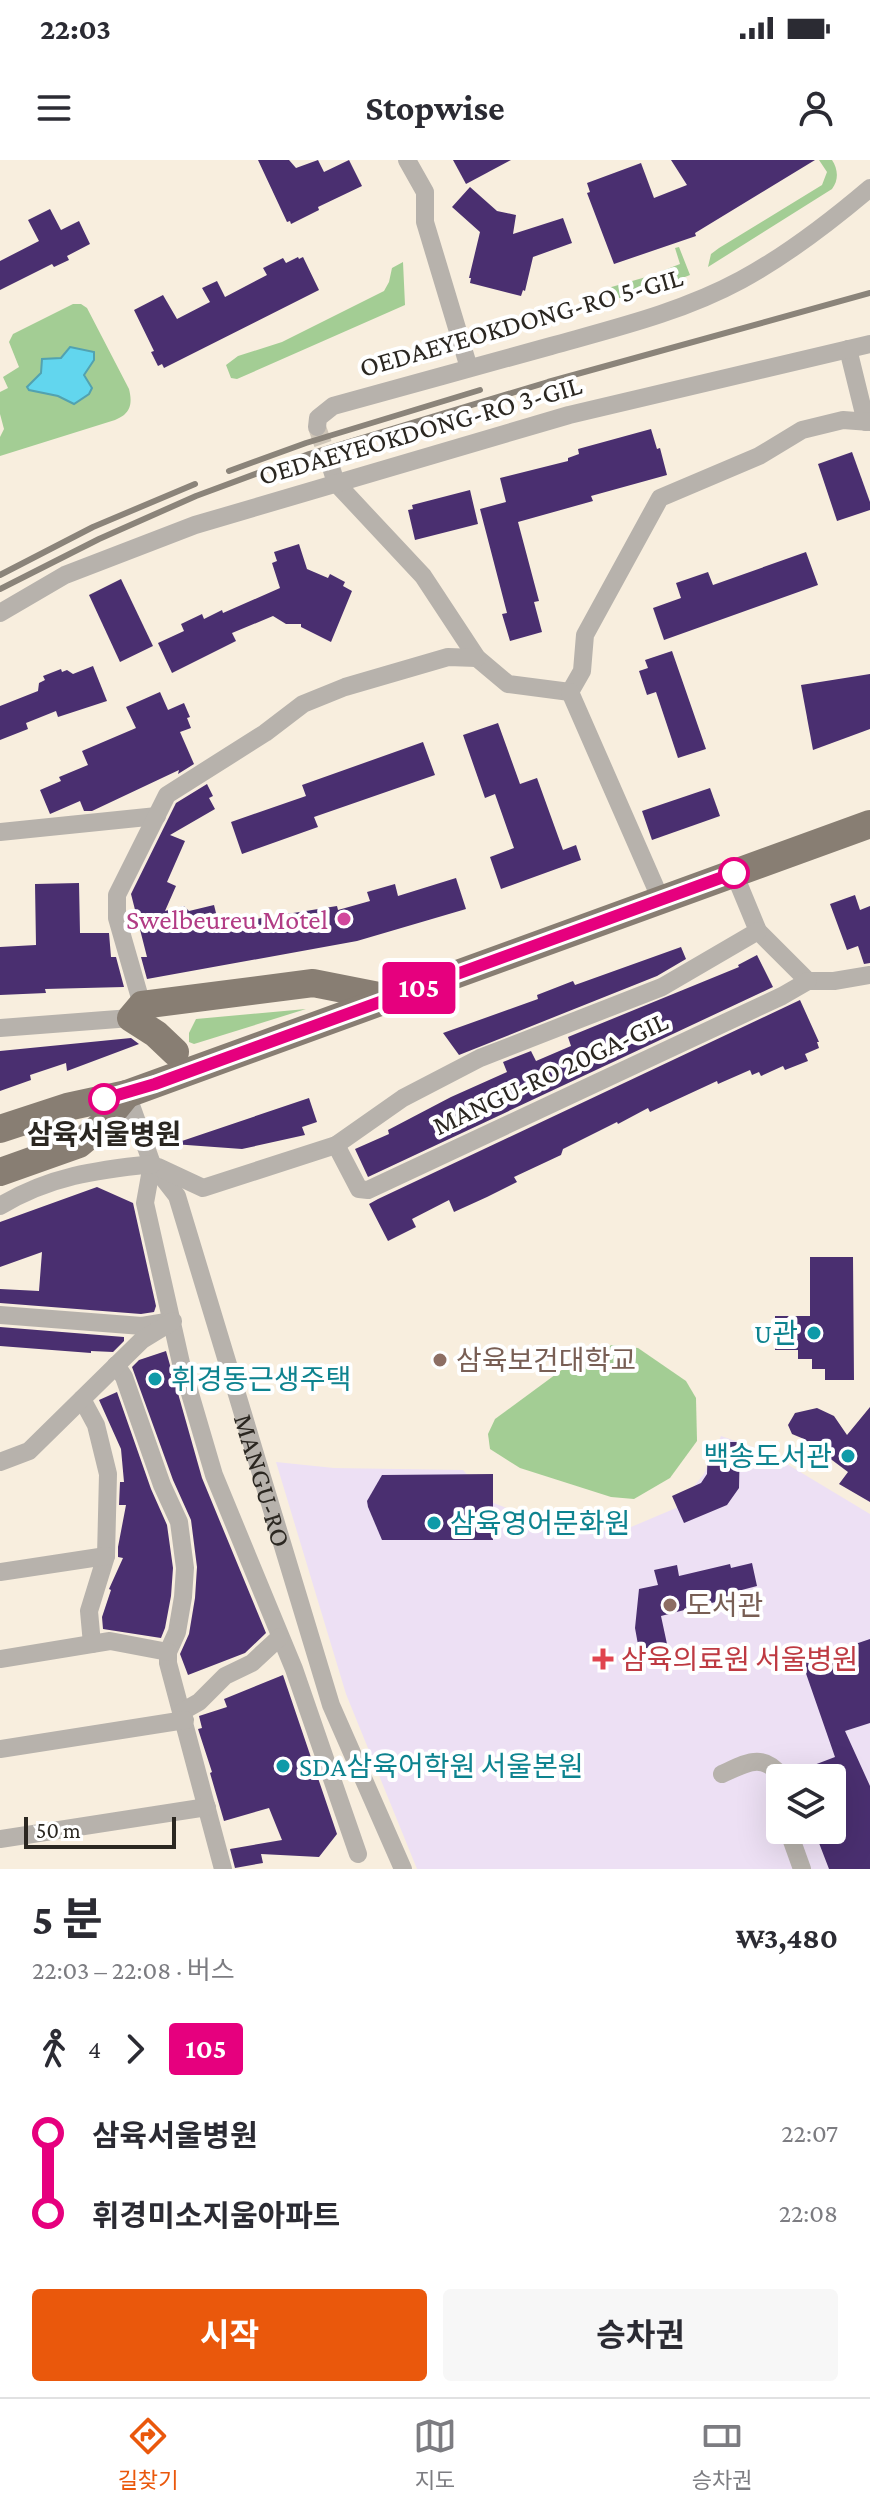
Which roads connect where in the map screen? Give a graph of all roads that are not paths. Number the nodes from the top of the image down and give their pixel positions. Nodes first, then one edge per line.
1 (407, 160) edge
2 (868, 190) edge
3 (870, 344) edge
4 (848, 349) junction
5 (469, 368) junction
6 (868, 422) edge
7 (317, 427) dead end
8 (330, 464) tunnel mouth
9 (336, 483) junction
10 (0, 613) edge
11 (477, 658) junction
12 (570, 692) junction
13 (157, 816) junction
14 (870, 824) edge
15 (0, 832) edge
16 (734, 873) junction
17 (661, 900) junction
18 (758, 931) junction
19 (870, 975) edge
20 (808, 981) junction
21 (203, 999) junction
22 (390, 999) junction
23 (136, 1011) junction
24 (0, 1028) edge
25 (179, 1063) junction
26 (127, 1094) junction
27 (0, 1129) edge
28 (336, 1145) junction
29 (152, 1164) junction
30 (0, 1172) edge
31 (0, 1206) edge
32 (0, 1315) edge
33 (173, 1321) junction
34 (116, 1365) junction
35 (82, 1399) junction
36 (0, 1462) edge
37 (106, 1556) junction
38 (0, 1572) edge
39 (280, 1637) junction
40 (92, 1644) junction
41 (168, 1652) junction
42 (0, 1659) edge
43 (184, 1716) junction
44 (0, 1749) edge
45 (770, 1764) edge
46 (722, 1774) dead end
47 (207, 1807) junction
48 (0, 1839) edge
49 (793, 1844) edge
50 (358, 1854) dead end
51 (223, 1869) edge
52 (403, 1869) edge
53 (802, 1869) edge

1 - 5 street
2 - 5 street, OEDAEYEOKDONG-RO 5-GIL
3 - 4 street, OEDAEYEOKDONG-RO 3-GIL
4 - 6 street
4 - 9 street, OEDAEYEOKDONG-RO 3-GIL
5 - 7 street, OEDAEYEOKDONG-RO 5-GIL
6 - 12 street
8 - 9 street
9 - 10 street, OEDAEYEOKDONG-RO 3-GIL
9 - 11 street
11 - 12 street
11 - 13 street
12 - 17 street
13 - 15 street
13 - 23 street
14 - 16 main road
16 - 17 main road
16 - 18 street
17 - 22 main road
18 - 20 street
18 - 28 street
19 - 20 street
20 - 28 street, MANGU-RO 20GA-GIL
21 - 22 main road
21 - 23 main road
21 - 25 main road
22 - 25 main road
23 - 24 street
23 - 25 main road
25 - 26 main road
26 - 27 main road
26 - 29 street, MANGU-RO
26 - 30 main road
28 - 29 street
29 - 31 street
29 - 33 street
29 - 52 street, MANGU-RO
32 - 33 street
33 - 34 street
33 - 39 street
34 - 35 street
34 - 41 street
35 - 36 street
35 - 37 street
37 - 38 street
37 - 40 street
39 - 43 street
39 - 50 street
40 - 41 street
40 - 42 street
41 - 43 street
43 - 44 street
43 - 47 street
45 - 46 street
47 - 48 street
47 - 51 street
49 - 53 street

